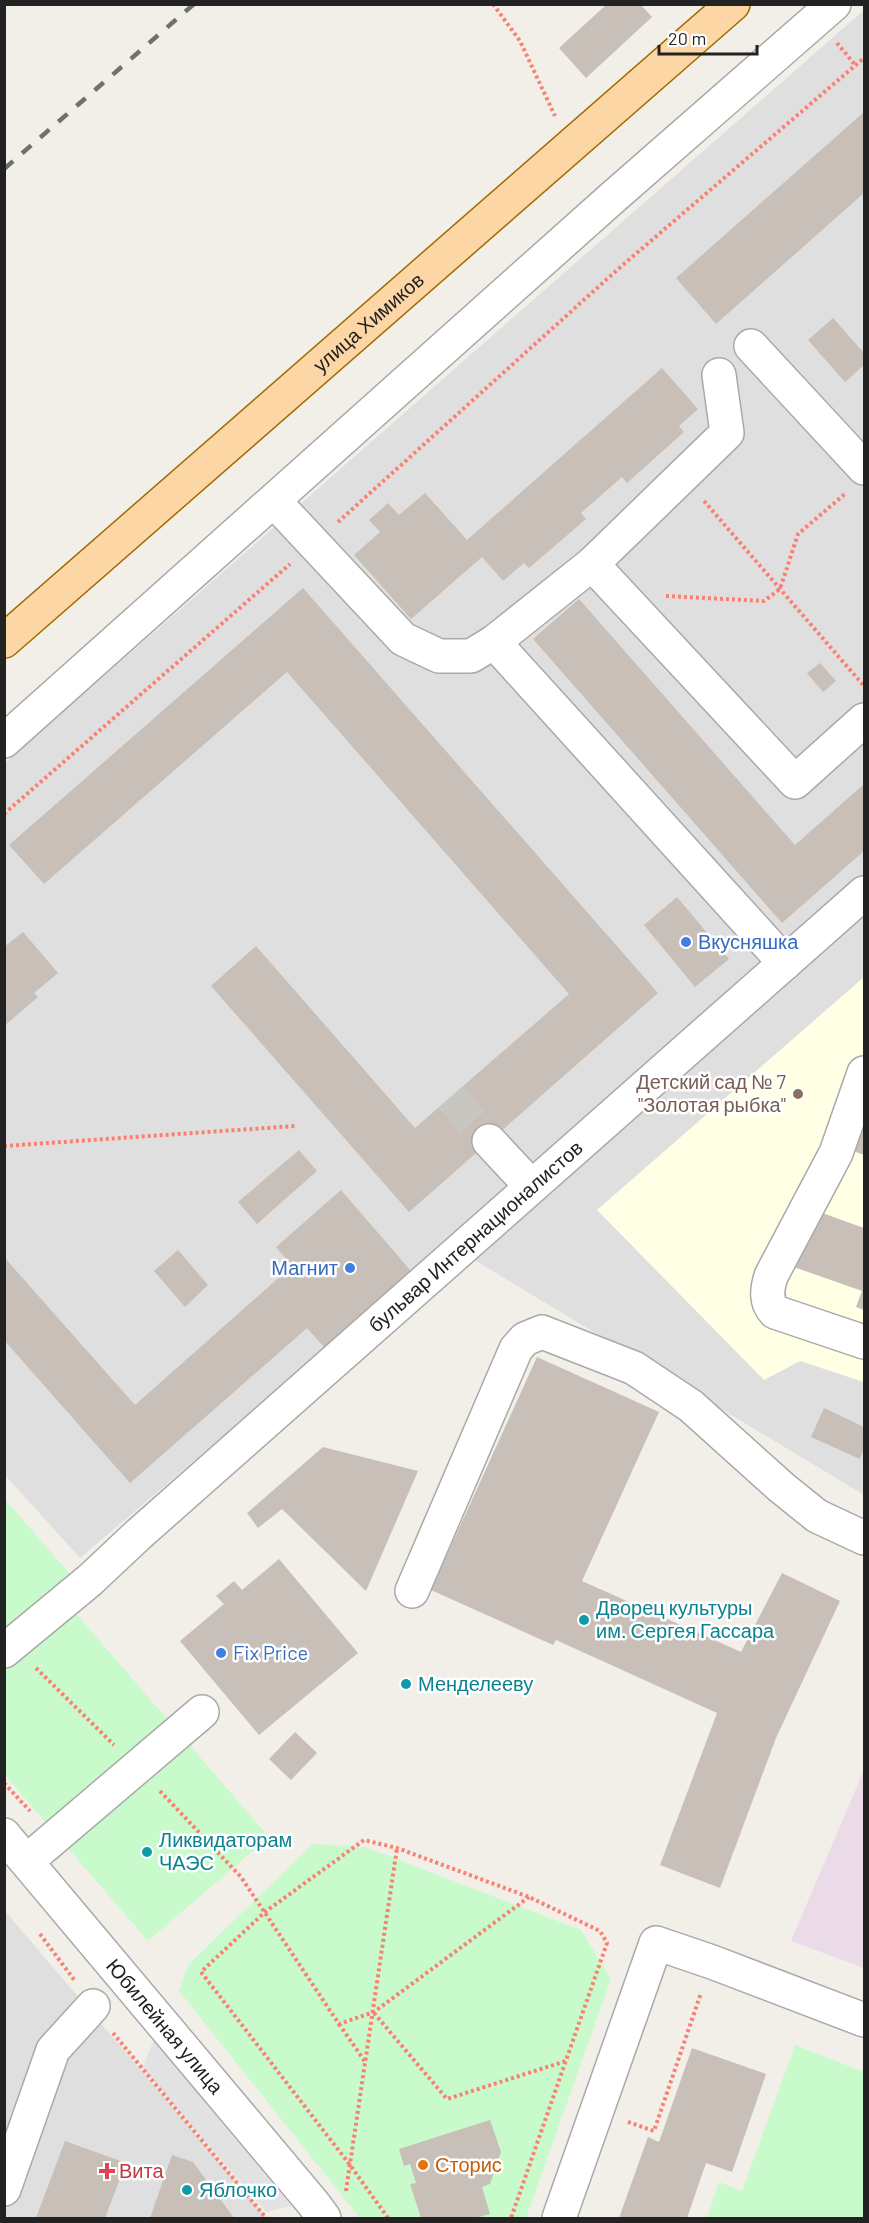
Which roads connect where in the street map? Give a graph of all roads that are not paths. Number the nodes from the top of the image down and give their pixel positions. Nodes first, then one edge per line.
1 (733, 4) edge
2 (834, 4) edge
3 (751, 346) dead end
4 (719, 375) dead end
5 (856, 480) edge
6 (274, 501) junction
7 (592, 564) junction
8 (4, 640) edge
9 (494, 642) junction
10 (864, 720) edge
11 (4, 741) edge
12 (864, 893) edge
13 (785, 963) junction
14 (864, 1073) edge
15 (489, 1141) tunnel mouth
16 (531, 1186) junction
17 (864, 1342) edge
18 (864, 1538) edge
19 (412, 1591) dead end
20 (7, 1643) edge
21 (202, 1712) dead end
22 (4, 1835) edge
23 (27, 1861) junction
24 (93, 2006) road end
25 (864, 2020) edge
26 (4, 2189) edge
27 (324, 2218) edge
28 (559, 2218) edge

1 - 8 main road, улица Химиков
2 - 6 street
3 - 5 street
4 - 7 street
6 - 9 street
6 - 11 street
7 - 9 street
7 - 10 street
9 - 13 street
12 - 13 street, бульвар Интернационалистов
13 - 16 street, бульвар Интернационалистов
14 - 17 street
15 - 16 street
16 - 20 street, бульвар Интернационалистов
18 - 19 street
21 - 23 street
22 - 23 street, Юбилейная улица
23 - 27 street, Юбилейная улица
24 - 26 street
25 - 28 street

